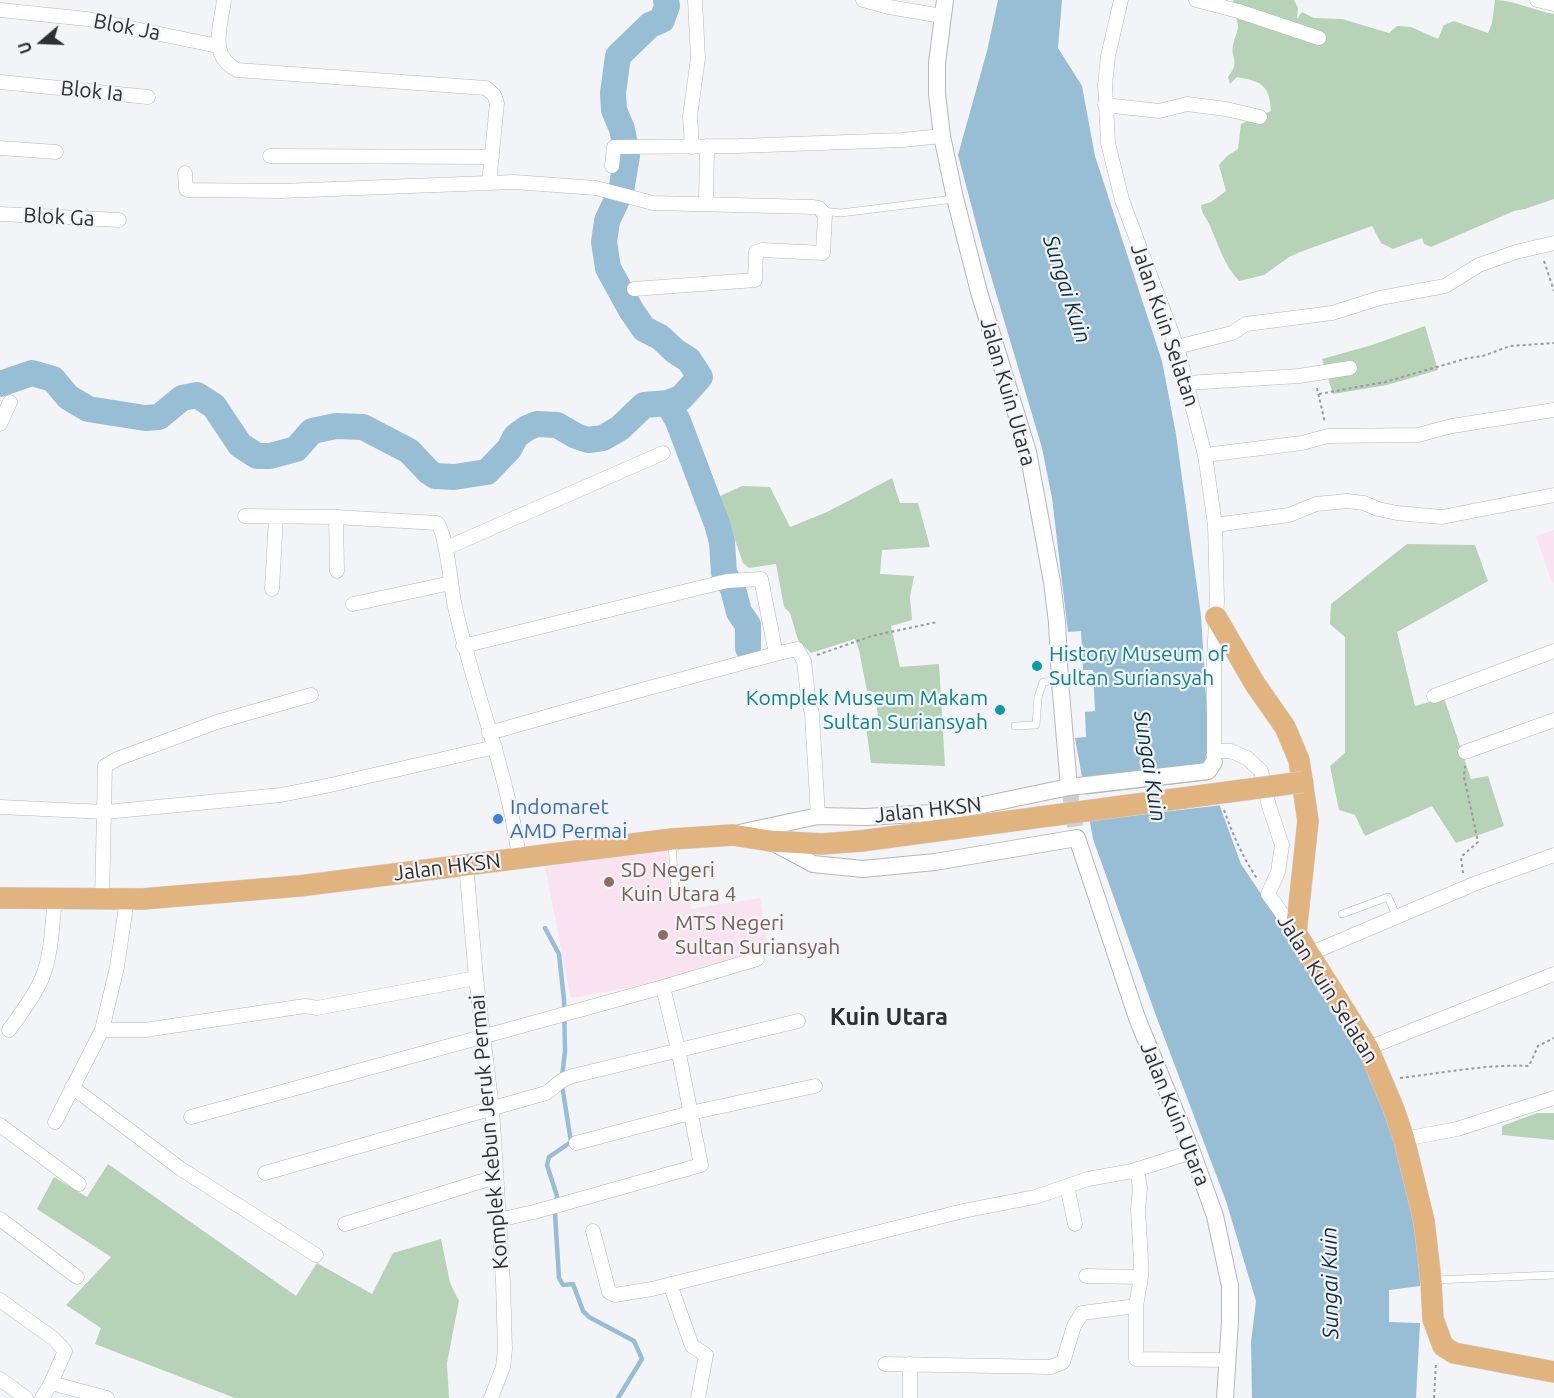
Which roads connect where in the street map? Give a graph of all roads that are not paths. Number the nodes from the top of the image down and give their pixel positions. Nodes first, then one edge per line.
1 (224, 0) edge
2 (694, 0) edge
3 (863, 0) edge
4 (1121, 0) edge
5 (1196, 0) edge
6 (1537, 0) edge
7 (1554, 3) edge
8 (944, 8) edge
9 (0, 10) edge
10 (1319, 38) dead end
11 (218, 45) junction
12 (0, 82) edge
13 (148, 97) dead end
14 (1105, 105) junction
15 (1260, 117) dead end
16 (942, 136) junction
17 (707, 146) junction
18 (692, 147) junction
19 (0, 148) edge
20 (56, 152) dead end
21 (270, 156) dead end
22 (492, 157) junction
23 (612, 166) dead end
24 (185, 173) dead end
25 (489, 183) junction
26 (955, 198) junction
27 (706, 204) junction
28 (822, 211) junction
29 (0, 214) edge
30 (119, 220) dead end
31 (1554, 243) edge
32 (634, 289) dead end
33 (1177, 347) junction
34 (1350, 368) dead end
35 (1187, 383) junction
36 (10, 402) dead end
37 (1554, 410) edge
38 (0, 424) edge
39 (663, 453) dead end
40 (1205, 455) junction
41 (1554, 495) edge
42 (245, 516) dead end
43 (276, 517) junction
44 (336, 517) junction
45 (1215, 525) junction
46 (446, 548) junction
47 (337, 571) dead end
48 (451, 583) junction
49 (272, 589) dead end
50 (353, 604) dead end
51 (1216, 617) junction
52 (463, 646) junction
53 (1554, 651) edge
54 (779, 653) junction
55 (1060, 681) junction
56 (310, 695) dead end
57 (1434, 696) dead end
58 (1554, 720) edge
59 (1015, 726) dead end
60 (492, 740) junction
61 (1465, 752) road end
62 (1212, 761) junction
63 (1303, 782) junction
64 (1073, 786) junction
65 (0, 807) edge
66 (105, 812) junction
67 (818, 816) junction
68 (733, 835) junction
69 (672, 839) junction
70 (770, 841) junction
71 (1554, 855) edge
72 (519, 858) junction
73 (466, 864) junction
74 (675, 892) dead end
75 (0, 898) edge
76 (55, 898) junction
77 (102, 899) junction
78 (127, 900) junction
79 (1342, 914) dead end
80 (1397, 917) junction
81 (1296, 933) junction
82 (1309, 954) junction
83 (757, 959) dead end
84 (1554, 974) edge
85 (476, 978) junction
86 (663, 987) junction
87 (798, 1021) dead end
88 (102, 1029) junction
89 (9, 1030) dead end
90 (483, 1036) junction
91 (1368, 1048) junction
92 (678, 1049) junction
93 (815, 1086) dead end
94 (72, 1087) junction
95 (1554, 1098) edge
96 (492, 1108) junction
97 (690, 1113) junction
98 (191, 1117) dead end
99 (55, 1122) dead end
100 (0, 1125) edge
101 (1404, 1139) junction
102 (576, 1143) dead end
103 (1192, 1152) junction
104 (1137, 1169) junction
105 (265, 1173) dead end
106 (495, 1177) junction
107 (79, 1184) dead end
108 (1067, 1186) junction
109 (0, 1218) edge
110 (498, 1220) junction
111 (345, 1224) dead end
112 (1075, 1224) dead end
113 (593, 1231) dead end
114 (316, 1255) dead end
115 (1554, 1275) edge
116 (1086, 1276) dead end
117 (77, 1277) dead end
118 (1141, 1277) junction
119 (1431, 1281) junction
120 (670, 1284) junction
121 (0, 1299) edge
122 (1136, 1306) junction
123 (1227, 1360) junction
124 (885, 1364) dead end
125 (910, 1364) junction
126 (1554, 1372) edge
127 (0, 1379) edge
128 (51, 1383) junction
129 (26, 1398) edge
130 (42, 1398) edge
131 (106, 1398) edge
132 (491, 1398) edge
133 (698, 1398) edge
134 (910, 1398) edge
135 (1225, 1398) edge

1 - 11 street
2 - 18 street
3 - 8 street
4 - 14 street, Jalan Kuin Selatan
5 - 10 street
6 - 7 street
8 - 16 street, Jalan Kuin Utara
9 - 11 street, Blok Ja
11 - 22 street
12 - 13 street, Blok Ia
14 - 15 street
14 - 33 street, Jalan Kuin Selatan
16 - 17 street
16 - 26 street, Jalan Kuin Utara
17 - 18 street
17 - 27 street
18 - 23 street
19 - 20 street
21 - 22 street
22 - 25 street
24 - 25 street
25 - 27 street
26 - 28 lane
26 - 55 street, Jalan Kuin Utara
27 - 28 street
28 - 32 street
29 - 30 street, Blok Ga
31 - 33 street
33 - 35 street, Jalan Kuin Selatan
34 - 35 street
35 - 40 street, Jalan Kuin Selatan
36 - 38 street
37 - 40 street
39 - 46 street
40 - 45 street, Jalan Kuin Selatan
41 - 45 street
42 - 43 street
43 - 44 street
43 - 49 street
44 - 46 street
44 - 47 street
45 - 51 street, Jalan Kuin Selatan
46 - 48 street
48 - 50 street
48 - 52 street
51 - 62 street, Jalan Kuin Selatan
51 - 63 main road
52 - 54 street
52 - 60 street
53 - 57 street
54 - 60 street
54 - 67 street
55 - 59 lane
55 - 64 street, Jalan Kuin Utara
56 - 66 street
58 - 61 street
60 - 66 street
60 - 72 street
62 - 64 street, Jalan HKSN
62 - 81 street, Jalan Kuin Selatan
63 - 70 main road, bridge
63 - 81 main road
64 - 67 street, Jalan HKSN
65 - 66 street
66 - 77 street
67 - 68 street, Jalan HKSN
68 - 69 main road, Jalan HKSN
68 - 70 main road
69 - 72 main road, Jalan HKSN
69 - 74 lane
70 - 103 street, Jalan Kuin Utara
71 - 80 street
72 - 73 main road, Jalan HKSN
73 - 78 main road, Jalan HKSN
73 - 85 street, Komplek Kebun Jeruk Permai
75 - 76 main road, Jalan HKSN
76 - 77 main road, Jalan HKSN
76 - 89 street
77 - 78 main road, Jalan HKSN
78 - 88 street
79 - 80 lane
80 - 82 street
81 - 82 main road, Jalan Kuin Selatan
82 - 91 main road, Jalan Kuin Selatan
83 - 86 street
84 - 91 street
85 - 88 street
85 - 90 street, Komplek Kebun Jeruk Permai
86 - 90 street
86 - 92 street
87 - 92 street
88 - 94 street
90 - 96 street, Komplek Kebun Jeruk Permai
90 - 98 street
91 - 101 main road, Jalan Kuin Selatan
92 - 96 street
92 - 97 street
93 - 97 street
94 - 99 street
94 - 114 street
95 - 101 street
96 - 105 street
96 - 106 street, Komplek Kebun Jeruk Permai
97 - 102 street
97 - 110 street
100 - 107 street
101 - 119 main road, Jalan Kuin Selatan
103 - 104 street
103 - 123 street, Jalan Kuin Utara
104 - 108 street
104 - 118 street
106 - 110 street, Komplek Kebun Jeruk Permai
106 - 111 street
108 - 112 street
108 - 120 street
109 - 117 street
110 - 132 street, Komplek Kebun Jeruk Permai
113 - 120 street
115 - 119 lane
116 - 118 street
118 - 122 street
119 - 126 main road, Jalan Kuin Selatan
120 - 133 street
121 - 128 street
122 - 123 street
122 - 125 street
123 - 135 street, Jalan Kuin Utara
124 - 125 street
125 - 134 street
127 - 129 street
128 - 130 street
128 - 131 street

